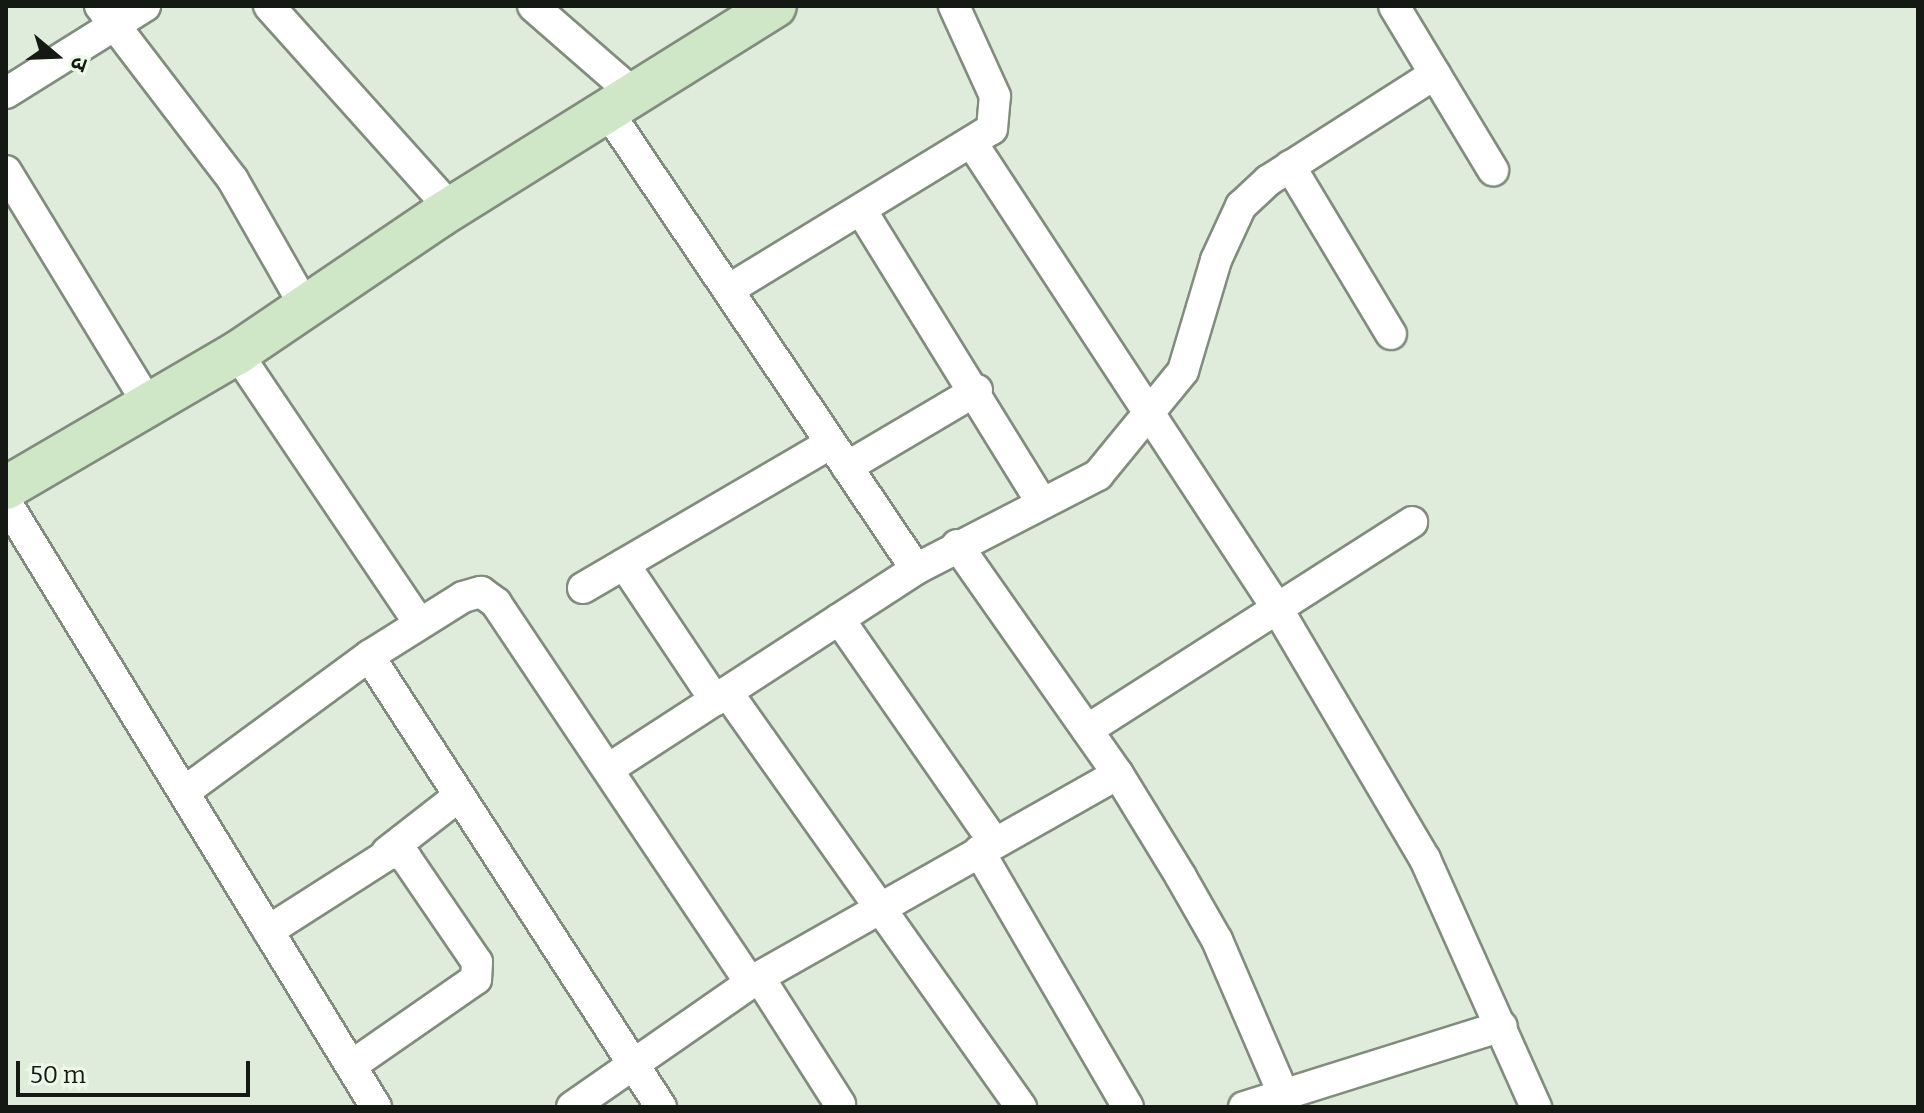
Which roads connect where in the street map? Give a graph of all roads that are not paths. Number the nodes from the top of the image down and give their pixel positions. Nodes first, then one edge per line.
1 (145, 6) edge
2 (269, 6) edge
3 (533, 6) edge
4 (775, 6) edge
5 (954, 6) edge
6 (1394, 6) edge
7 (108, 15) edge
8 (1435, 74) junction
9 (6, 93) edge
10 (621, 104) junction
11 (972, 143) junction
12 (1290, 166) junction
13 (1493, 170) dead end
14 (6, 171) edge
15 (451, 209) junction
16 (861, 210) junction
17 (728, 290) junction
18 (305, 306) junction
19 (1391, 334) dead end
20 (237, 353) junction
21 (977, 390) junction
22 (147, 402) junction
23 (1149, 418) junction
24 (839, 455) junction
25 (6, 488) edge
26 (6, 502) edge
27 (1041, 502) junction
28 (1412, 522) dead end
29 (957, 545) junction
30 (624, 564) junction
31 (916, 569) junction
32 (583, 588) dead end
33 (1277, 608) junction
34 (839, 619) junction
35 (419, 623) junction
36 (369, 656) junction
37 (721, 696) junction
38 (1087, 730) junction
39 (610, 768) junction
40 (1118, 774) junction
41 (184, 792) junction
42 (459, 796) junction
43 (987, 846) junction
44 (387, 852) junction
45 (881, 904) junction
46 (268, 931) junction
47 (755, 980) junction
48 (1502, 1026) junction
49 (351, 1066) junction
50 (635, 1067) junction
51 (1282, 1091) junction
52 (840, 1104) dead end
53 (376, 1107) edge
54 (572, 1107) edge
55 (661, 1107) edge
56 (1021, 1107) edge
57 (1128, 1107) edge
58 (1244, 1107) edge
59 (1536, 1107) edge

1 - 7 street
2 - 15 street
3 - 10 street
4 - 10 street
5 - 11 street
6 - 8 street
7 - 9 street
7 - 18 street
8 - 12 street
8 - 13 street
10 - 15 street
10 - 17 street
11 - 16 street
11 - 23 street
12 - 19 street
12 - 23 street
14 - 22 street
15 - 18 street
16 - 17 street
16 - 21 street
17 - 24 street
18 - 20 street
20 - 22 street
20 - 35 street
21 - 24 street
21 - 27 street
22 - 25 street
23 - 27 street
23 - 33 street
24 - 30 street
24 - 31 street
26 - 41 street
27 - 29 street
28 - 33 street
29 - 31 street
29 - 38 street
30 - 32 street
30 - 37 street
31 - 34 street
33 - 38 street
33 - 48 street
34 - 37 street
34 - 43 street
35 - 36 street
35 - 39 street
36 - 41 street
36 - 42 street
37 - 39 street
37 - 45 street
38 - 40 street
39 - 47 street
40 - 43 street
40 - 51 street
41 - 46 street
42 - 44 street
42 - 50 street
43 - 45 street
43 - 57 street
44 - 46 street
44 - 49 street
45 - 47 street
45 - 56 street
46 - 49 street
47 - 50 street
47 - 52 street
48 - 51 street
48 - 59 street
49 - 53 street
50 - 54 street
50 - 55 street
51 - 58 street

